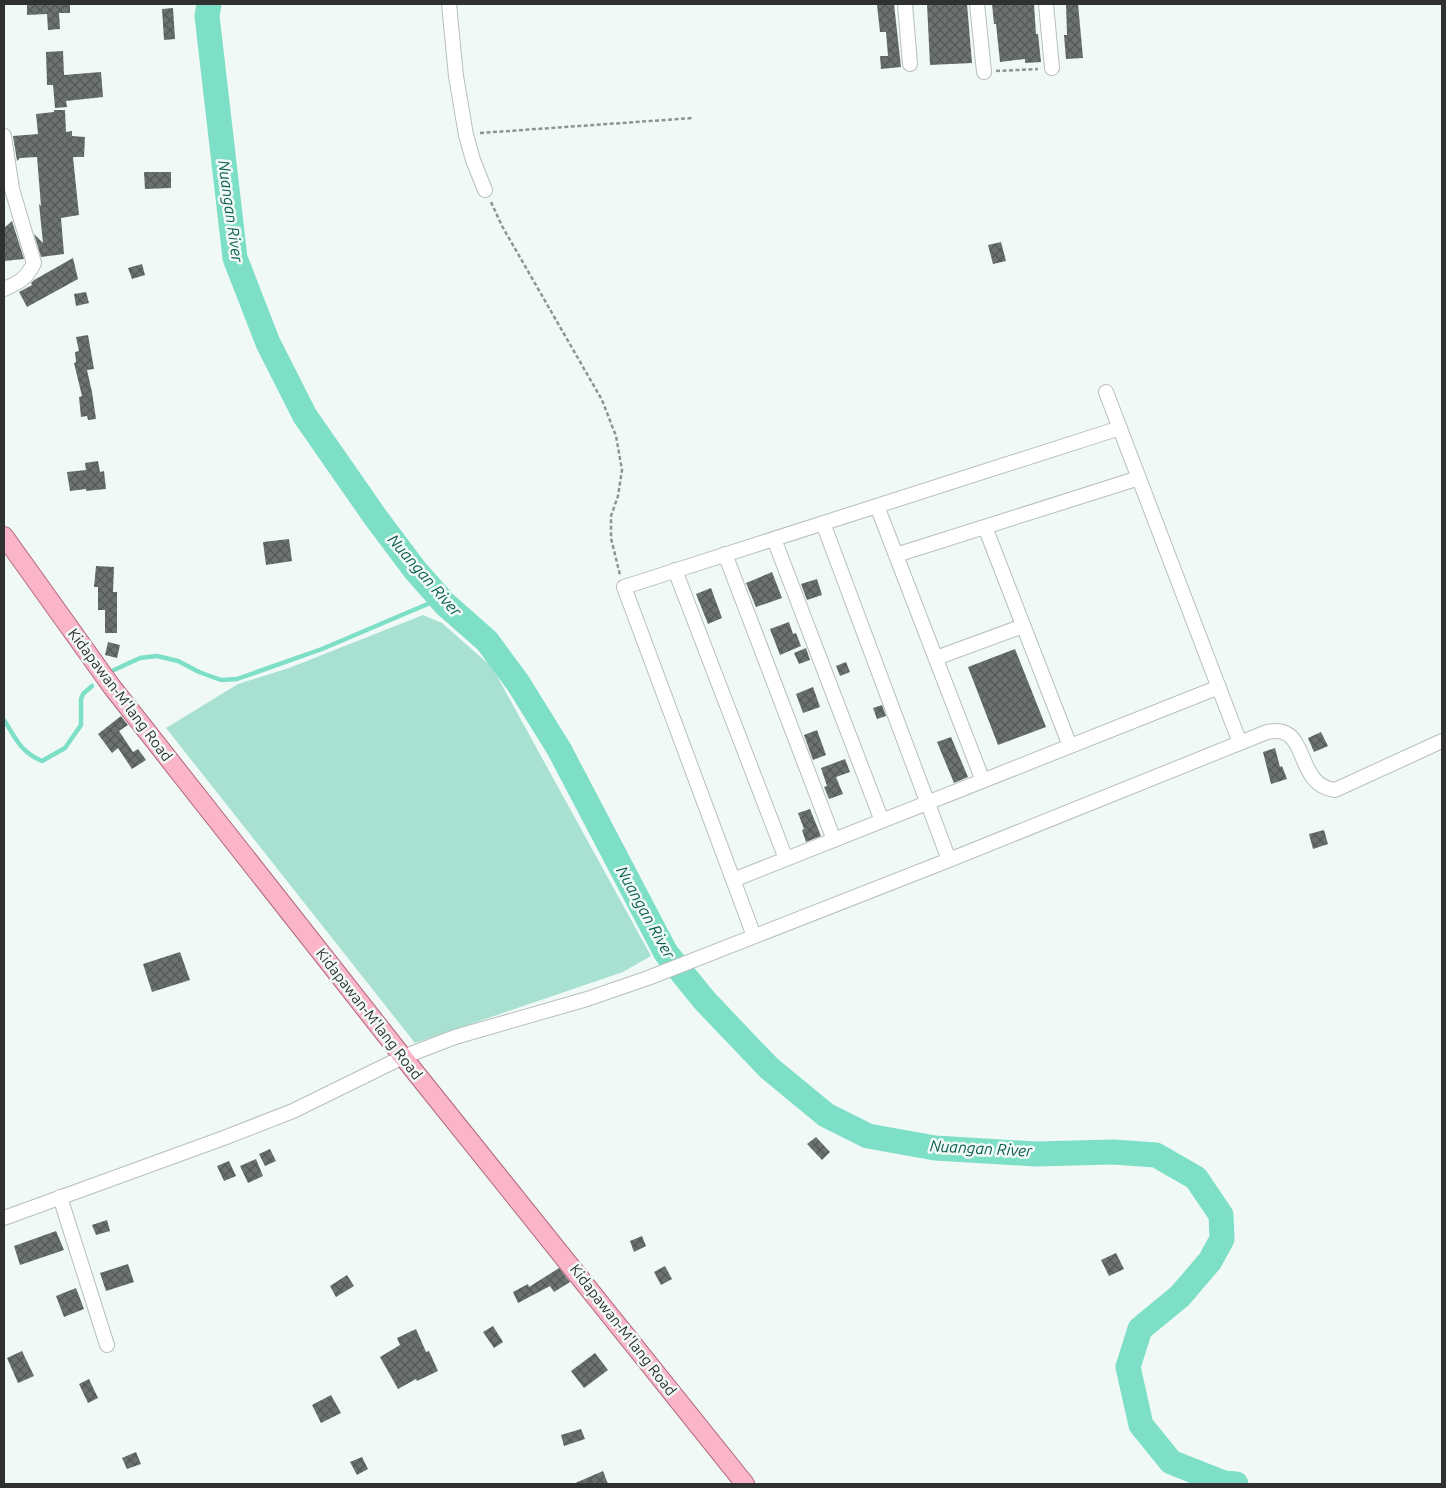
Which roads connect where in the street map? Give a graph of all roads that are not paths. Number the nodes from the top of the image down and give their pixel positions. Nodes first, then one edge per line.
1 (449, 4) edge
2 (906, 4) edge
3 (977, 4) edge
4 (1046, 4) edge
5 (910, 64) dead end
6 (1052, 68) road end
7 (984, 72) road end
8 (4, 136) edge
9 (485, 190) road end
10 (8, 194) edge
11 (4, 289) edge
12 (1106, 392) dead end
13 (1120, 428) junction
14 (1139, 478) junction
15 (877, 506) junction
16 (824, 523) junction
17 (985, 527) junction
18 (4, 536) edge
19 (774, 539) junction
20 (725, 554) junction
21 (896, 555) junction
22 (675, 570) junction
23 (1023, 626) junction
24 (936, 658) junction
25 (1218, 687) junction
26 (1442, 741) edge
27 (1240, 743) junction
28 (1070, 746) junction
29 (983, 781) junction
30 (929, 802) junction
31 (882, 821) junction
32 (834, 840) junction
33 (786, 859) junction
34 (949, 860) junction
35 (733, 880) junction
36 (754, 936) junction
37 (403, 1057) junction
38 (60, 1197) junction
39 (4, 1218) edge
40 (107, 1345) dead end
41 (745, 1484) edge

1 - 9 street
2 - 5 street
3 - 7 street
4 - 6 street
8 - 10 street
10 - 11 street
12 - 13 street
13 - 14 street
13 - 15 street
14 - 17 street
14 - 25 street
15 - 16 street
15 - 21 street
16 - 19 street
16 - 30 street
17 - 21 street
17 - 23 street
18 - 37 main road, Kidapawan-M'lang Road
19 - 20 street
19 - 31 street
20 - 22 street
20 - 32 street
21 - 24 street
22 - 33 street
22 - 35 street
23 - 24 street
23 - 28 street
24 - 29 street
25 - 27 street
25 - 28 street
26 - 27 street
27 - 34 street
28 - 29 street
29 - 30 street
30 - 31 street
30 - 34 street
31 - 32 street
32 - 33 street
33 - 35 street
34 - 36 street
35 - 36 street
36 - 37 street
37 - 38 street
37 - 41 main road, Kidapawan-M'lang Road
38 - 39 street
38 - 40 street

